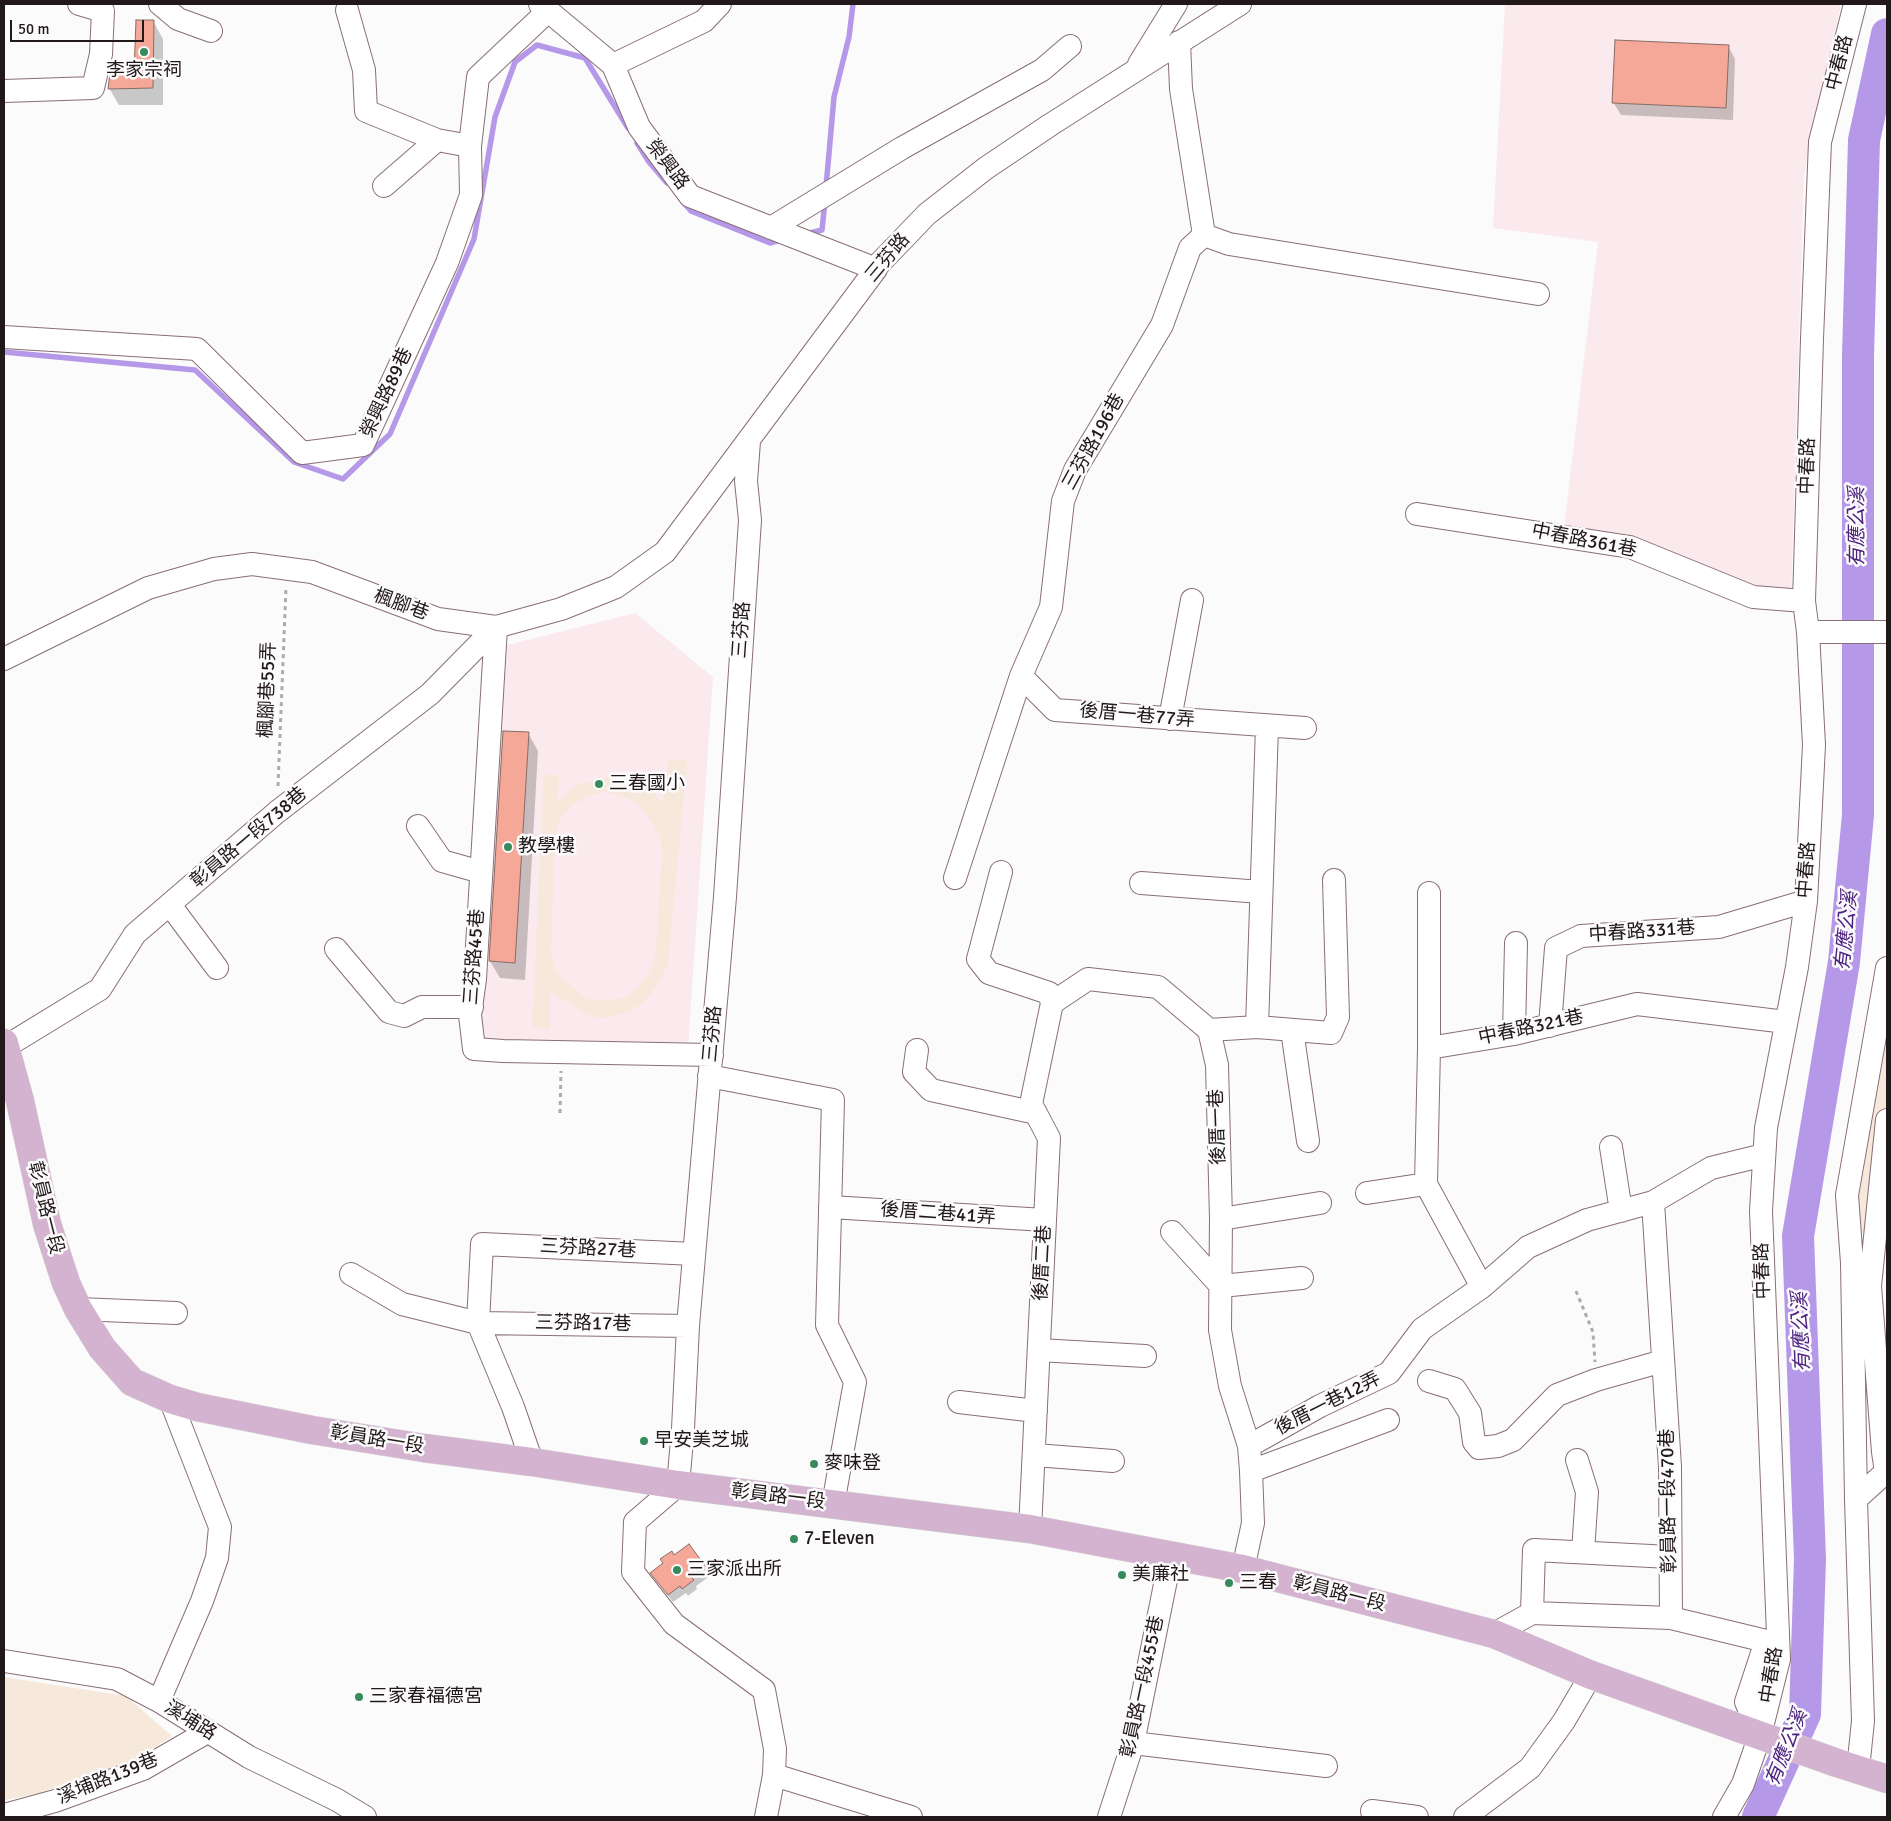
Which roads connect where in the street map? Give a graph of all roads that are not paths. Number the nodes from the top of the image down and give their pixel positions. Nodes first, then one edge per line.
1 (79, 4) edge
2 (160, 4) edge
3 (720, 4) edge
4 (1176, 4) edge
5 (1240, 4) edge
6 (1855, 4) edge
7 (544, 7) edge
8 (107, 8) edge
9 (347, 10) dead end
10 (211, 31) dead end
11 (1179, 42) junction
12 (1070, 46) dead end
13 (613, 65) junction
14 (1136, 69) junction
15 (4, 91) edge
16 (437, 140) junction
17 (470, 146) junction
18 (384, 186) dead end
19 (770, 228) junction
20 (1204, 235) junction
21 (876, 269) junction
22 (1538, 294) dead end
23 (4, 337) edge
24 (749, 442) junction
25 (1418, 514) dead end
26 (1192, 600) dead end
27 (1804, 601) junction
28 (496, 627) junction
29 (1808, 632) junction
30 (1887, 632) edge
31 (4, 659) edge
32 (1021, 676) junction
33 (1170, 719) junction
34 (1267, 727) junction
35 (1305, 728) dead end
36 (418, 826) dead end
37 (481, 872) junction
38 (1001, 872) dead end
39 (955, 878) dead end
40 (1334, 880) dead end
41 (1141, 883) dead end
42 (1261, 892) junction
43 (1429, 893) dead end
44 (1806, 901) junction
45 (170, 905) junction
46 (1516, 943) dead end
47 (336, 949) dead end
48 (217, 968) dead end
49 (1887, 968) edge
50 (1052, 1003) junction
51 (472, 1007) junction
52 (1786, 1022) junction
53 (1550, 1026) junction
54 (1257, 1027) junction
55 (1209, 1030) junction
56 (1292, 1030) junction
57 (1514, 1034) junction
58 (5, 1045) edge
59 (1429, 1048) junction
60 (917, 1050) dead end
61 (710, 1066) junction
62 (1036, 1113) junction
63 (1887, 1120) edge
64 (1308, 1140) dead end
65 (1611, 1147) dead end
66 (1764, 1156) junction
67 (1426, 1184) junction
68 (1367, 1193) dead end
69 (1653, 1202) junction
70 (1320, 1203) dead end
71 (830, 1207) junction
72 (1621, 1211) junction
73 (1221, 1219) junction
74 (1045, 1220) junction
75 (1881, 1228) edge
76 (1172, 1232) dead end
77 (694, 1254) junction
78 (351, 1274) dead end
79 (1302, 1278) dead end
80 (1221, 1286) junction
81 (1482, 1288) junction
82 (78, 1309) junction
83 (176, 1313) dead end
84 (1880, 1313) edge
85 (478, 1323) junction
86 (688, 1326) junction
87 (1039, 1350) junction
88 (1145, 1356) dead end
89 (1663, 1361) junction
90 (1429, 1381) dead end
91 (170, 1399) junction
92 (959, 1402) dead end
93 (1036, 1411) junction
94 (1388, 1420) dead end
95 (1249, 1446) junction
96 (1885, 1452) edge
97 (1035, 1455) junction
98 (1855, 1458) junction
99 (1577, 1460) dead end
100 (1114, 1461) dead end
101 (532, 1462) junction
102 (1251, 1472) junction
103 (1884, 1478) edge
104 (678, 1485) junction
105 (1856, 1499) junction
106 (834, 1504) junction
107 (1030, 1529) junction
108 (1583, 1552) junction
109 (1171, 1555) junction
110 (1670, 1557) junction
111 (1243, 1569) junction
112 (1532, 1613) junction
113 (1671, 1618) junction
114 (1494, 1634) junction
115 (4, 1661) edge
116 (1591, 1675) junction
117 (159, 1702) junction
118 (207, 1732) junction
119 (1765, 1737) junction
120 (1133, 1743) junction
121 (1326, 1766) dead end
122 (1848, 1766) junction
123 (774, 1775) junction
124 (1887, 1779) edge
125 (1372, 1811) dead end
126 (4, 1815) edge
127 (365, 1817) edge
128 (766, 1817) edge
129 (912, 1817) edge
130 (1110, 1817) edge
131 (1417, 1817) edge
132 (1465, 1817) edge
133 (1724, 1817) edge

1 - 8 street
2 - 10 street
3 - 13 street
4 - 14 street
5 - 11 street, 三芬路
6 - 27 street, 中春路
7 - 13 street, 榮興路
7 - 17 street, 榮興路89巷
8 - 15 street
9 - 16 street
11 - 14 street, 三芬路
11 - 20 street
12 - 19 street
13 - 19 street, 榮興路
14 - 21 street, 三芬路
16 - 17 street
16 - 18 street
17 - 23 street, 榮興路89巷
19 - 21 street, 榮興路
20 - 22 street
20 - 32 street, 三芬路196巷
21 - 24 street, 三芬路
24 - 28 street, 楓腳巷
24 - 61 street, 三芬路
25 - 27 street, 中春路361巷
26 - 33 street
27 - 29 street, 中春路
28 - 31 street, 楓腳巷
28 - 37 street, 三芬路45巷
28 - 45 street, 彰員路一段738巷
29 - 30 street
29 - 44 street, 中春路
32 - 33 street, 後厝一巷77弄
32 - 39 street, 三芬路196巷
33 - 34 street, 後厝一巷77弄
34 - 35 street, 後厝一巷77弄
34 - 42 street
36 - 37 street
37 - 51 street, 三芬路45巷
38 - 50 street
40 - 56 street
41 - 42 street
42 - 54 street
43 - 59 street
44 - 52 street, 中春路
44 - 53 street, 中春路331巷
45 - 48 street
45 - 58 street, 彰員路一段738巷
46 - 57 street
47 - 51 street
49 - 98 street
50 - 55 street
50 - 62 street, 後厝二巷
51 - 61 street, 三芬路45巷
52 - 53 street, 中春路321巷
52 - 66 street, 中春路
53 - 57 street, 中春路321巷
54 - 55 street
54 - 56 street
55 - 73 street, 後厝一巷
56 - 64 street
57 - 59 street, 中春路321巷
58 - 82 main road, 彰員路一段
59 - 67 street
60 - 62 street
61 - 71 street, 三芬路45巷
61 - 77 street, 三芬路
62 - 74 street, 後厝二巷
63 - 75 street
65 - 72 street
66 - 69 street, 後厝一巷12弄
66 - 119 street, 中春路
67 - 68 street
67 - 81 street
69 - 72 street, 後厝一巷12弄
69 - 89 street, 彰員路一段470巷
70 - 73 street
71 - 74 street, 後厝二巷41弄
71 - 106 street
72 - 81 street, 後厝一巷12弄
73 - 80 street, 後厝一巷
74 - 87 street, 後厝二巷
75 - 84 street
76 - 80 street
77 - 85 street, 三芬路27巷
77 - 86 street, 三芬路
78 - 85 street, 三芬路17巷
79 - 80 street
80 - 95 street, 後厝一巷
81 - 95 street, 後厝一巷12弄
82 - 83 street
82 - 91 main road, 彰員路一段
84 - 96 street
85 - 86 street, 三芬路17巷
85 - 101 street
86 - 104 street, 三芬路
87 - 88 street
87 - 93 street, 後厝二巷
89 - 90 street
89 - 110 street, 彰員路一段470巷
91 - 101 main road, 彰員路一段
91 - 117 street
92 - 93 street
93 - 97 street, 後厝二巷
94 - 102 street
95 - 102 street, 後厝一巷
96 - 103 street
97 - 100 street
97 - 107 street, 後厝二巷
98 - 103 street
98 - 105 street
99 - 108 street
101 - 104 main road, 彰員路一段
102 - 111 street, 後厝一巷
103 - 105 street
104 - 106 main road, 彰員路一段
104 - 123 street
105 - 122 street
106 - 107 main road, 彰員路一段
107 - 109 main road, 彰員路一段
108 - 110 street
108 - 112 street
109 - 111 main road, 彰員路一段
109 - 120 street, 彰員路一段455巷
110 - 113 street, 彰員路一段470巷
111 - 114 main road, 彰員路一段
112 - 113 street
112 - 114 street
113 - 119 street
114 - 116 main road, 彰員路一段
115 - 117 street, 溪埔路
116 - 119 main road, 彰員路一段
116 - 132 street
117 - 118 street, 溪埔路
118 - 126 street, 溪埔路139巷
118 - 127 street, 溪埔路
119 - 122 main road, 彰員路一段
119 - 133 street, 中春路
120 - 121 street
120 - 130 street, 彰員路一段455巷
122 - 124 main road
123 - 128 street
123 - 129 street
125 - 131 street

